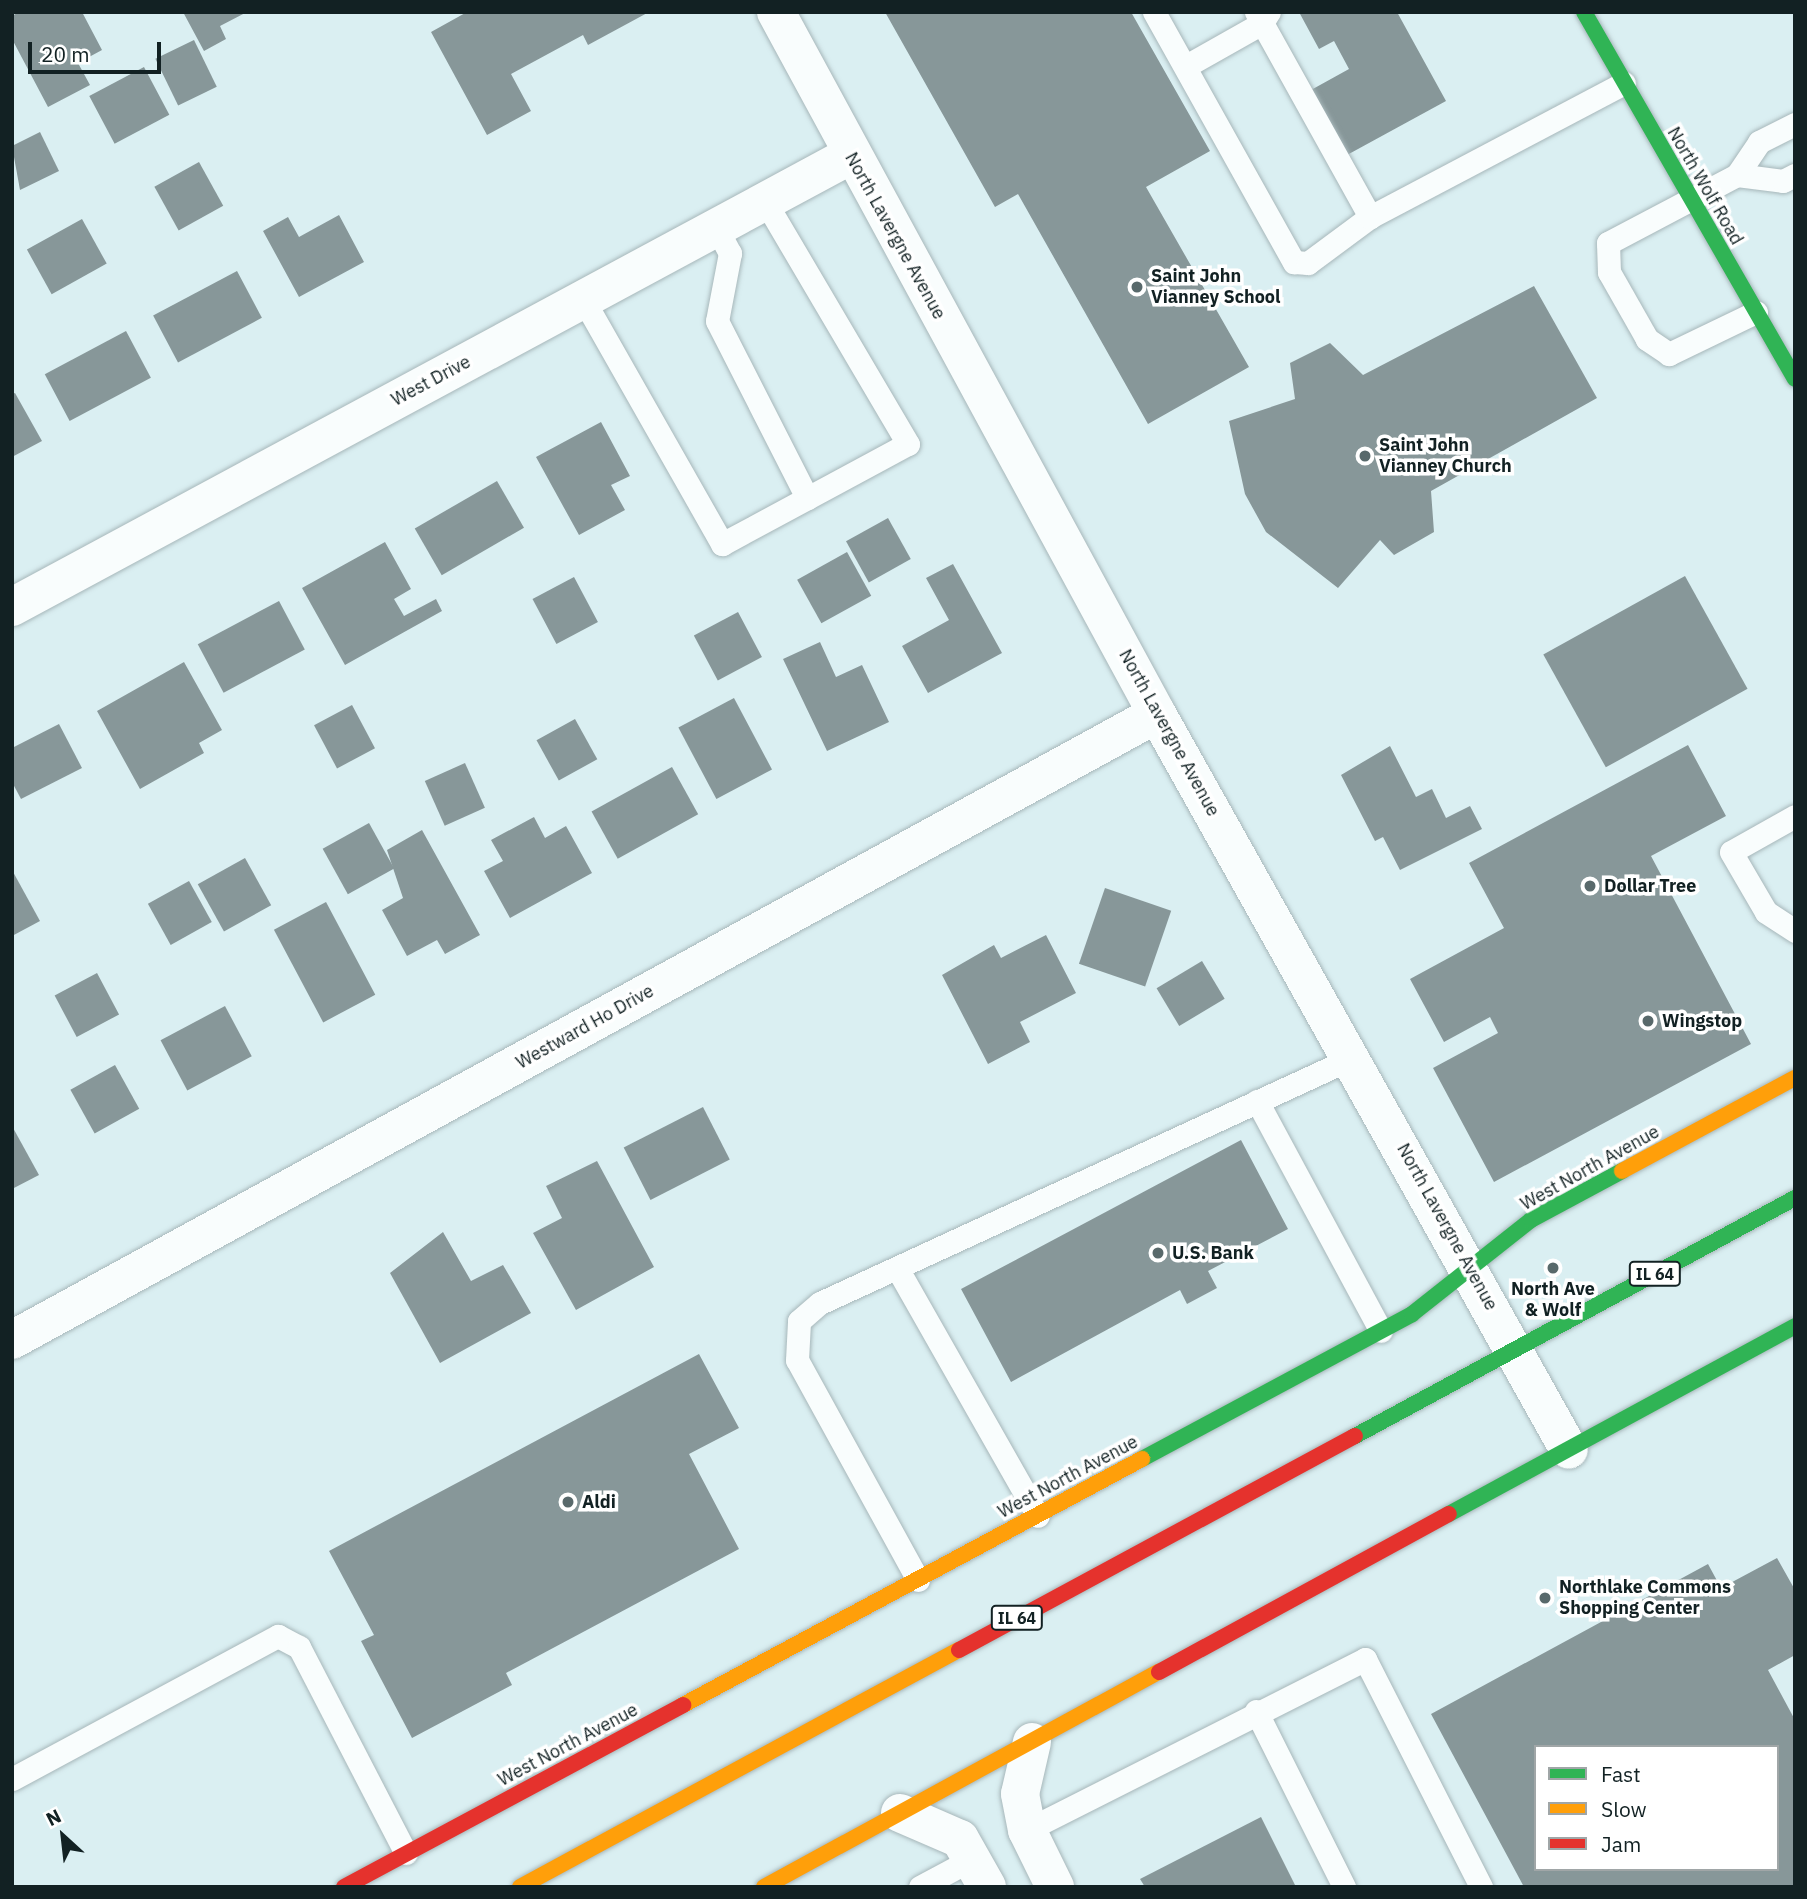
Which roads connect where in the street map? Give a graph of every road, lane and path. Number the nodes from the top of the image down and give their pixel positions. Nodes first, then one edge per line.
1 (776, 12) edge
2 (1154, 12) edge
3 (1584, 12) edge
4 (1262, 16) edge
5 (1186, 66) junction
6 (1624, 83) junction
7 (1795, 124) edge
8 (851, 155) junction
9 (1737, 175) junction
10 (1795, 175) edge
11 (1690, 199) junction
12 (765, 201) junction
13 (1370, 217) junction
14 (716, 227) junction
15 (583, 299) junction
16 (1756, 312) junction
17 (1795, 379) edge
18 (807, 498) junction
19 (12, 607) edge
20 (1157, 714) junction
21 (1795, 816) edge
22 (1795, 931) edge
23 (1352, 1058) junction
24 (1795, 1078) edge
25 (1257, 1101) junction
26 (1795, 1198) edge
27 (897, 1268) junction
28 (1472, 1271) junction
29 (1795, 1326) edge
30 (1381, 1331) junction
31 (12, 1340) edge
32 (1515, 1350) junction
33 (1569, 1450) junction
34 (1038, 1516) junction
35 (918, 1580) junction
36 (1256, 1712) junction
37 (1032, 1742) junction
38 (12, 1779) edge
39 (900, 1813) junction
40 (1027, 1830) junction
41 (406, 1853) junction
42 (980, 1873) edge
43 (344, 1887) edge
44 (520, 1887) edge
45 (764, 1887) edge
46 (920, 1887) edge
47 (1055, 1887) edge
48 (1344, 1887) edge
49 (1481, 1887) edge

1 - 8 street, North Lavergne Avenue
2 - 5 lane
3 - 6 main road, North Wolf Road
4 - 5 lane
4 - 13 lane
5 - 13 lane
6 - 11 main road, North Wolf Road
6 - 13 lane
7 - 9 lane
8 - 12 street, West Drive
8 - 20 street, North Lavergne Avenue
9 - 10 lane
9 - 11 lane
11 - 16 main road, North Wolf Road
11 - 16 lane
12 - 14 street, West Drive
12 - 18 lane
14 - 15 street, West Drive
14 - 18 lane
15 - 18 lane
15 - 19 street, West Drive
16 - 17 main road, North Wolf Road
20 - 23 street, North Lavergne Avenue
20 - 31 street, Westward Ho Drive
21 - 22 lane
23 - 25 lane
23 - 28 street, North Lavergne Avenue
24 - 28 main road, West North Avenue
25 - 27 lane
25 - 30 lane
26 - 32 main road, IL 64
27 - 34 lane
27 - 35 lane
28 - 30 main road, West North Avenue
28 - 32 street, North Lavergne Avenue
29 - 33 main road
30 - 34 main road, West North Avenue
32 - 33 street, North Lavergne Avenue
32 - 44 main road, IL 64
33 - 37 main road
34 - 35 main road, West North Avenue
35 - 41 main road, West North Avenue
36 - 40 lane
36 - 48 lane
36 - 49 lane
37 - 39 main road
37 - 40 street
38 - 41 lane
39 - 42 street
39 - 45 main road
40 - 42 street
40 - 47 street
41 - 43 main road, West North Avenue
42 - 46 lane

